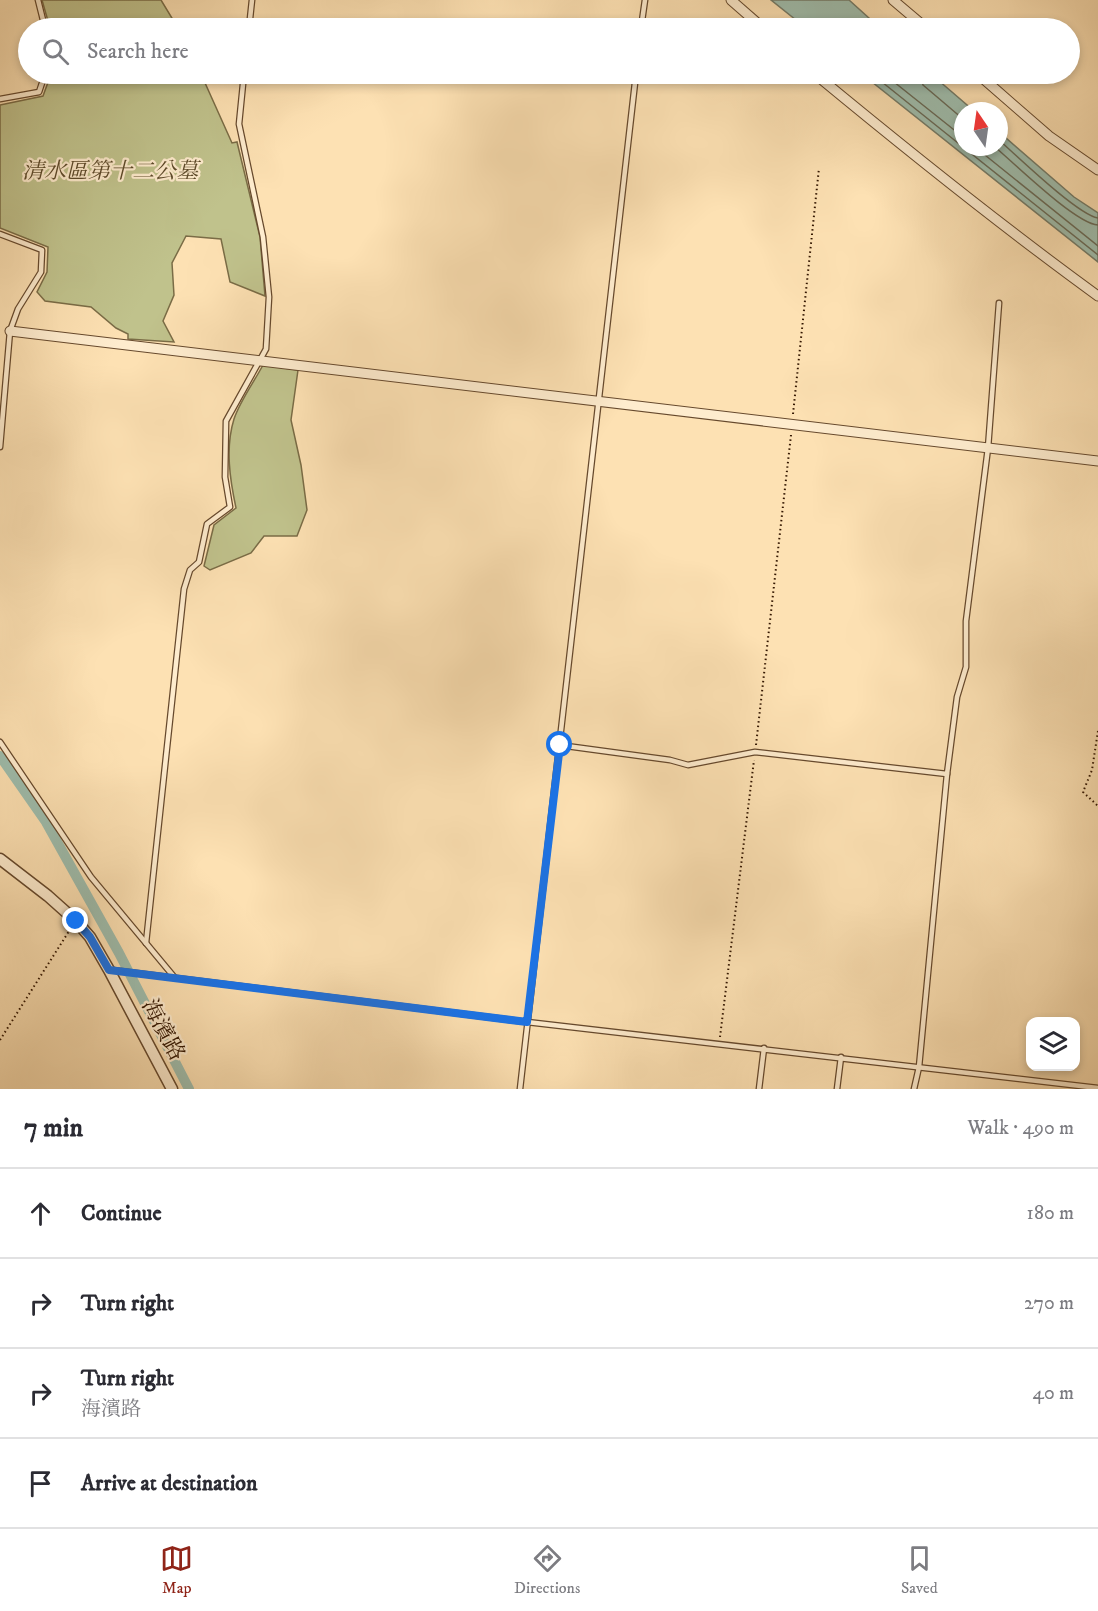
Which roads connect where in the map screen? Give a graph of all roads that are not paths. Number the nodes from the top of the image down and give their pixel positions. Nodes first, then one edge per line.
1 (38, 0) edge
2 (252, 0) edge
3 (645, 0) edge
4 (732, 0) edge
5 (893, 0) edge
6 (42, 18) edge
7 (250, 18) edge
8 (642, 18) edge
9 (752, 18) edge
10 (914, 18) edge
11 (42, 84) edge
12 (243, 84) edge
13 (635, 84) edge
14 (827, 84) edge
15 (990, 84) edge
16 (0, 99) edge
17 (1098, 170) edge
18 (0, 234) edge
19 (1098, 296) edge
20 (999, 303) dead end
21 (10, 331) junction
22 (259, 361) junction
23 (597, 403) junction
24 (0, 447) edge
25 (988, 448) junction
26 (1098, 461) edge
27 (0, 742) edge
28 (560, 745) junction
29 (946, 774) junction
30 (0, 859) edge
31 (146, 943) junction
32 (115, 970) junction
33 (172, 978) junction
34 (527, 1022) junction
35 (764, 1048) junction
36 (841, 1058) junction
37 (919, 1067) junction
38 (1098, 1088) edge
39 (172, 1089) edge
40 (520, 1089) edge
41 (759, 1089) edge
42 (837, 1089) edge
43 (915, 1089) edge

1 - 6 lane
2 - 7 lane
3 - 8 lane
4 - 9 street
5 - 10 street
11 - 16 lane
12 - 22 lane
13 - 23 lane
14 - 19 street
15 - 17 street
18 - 21 lane
20 - 25 lane
21 - 22 street
21 - 24 lane
22 - 23 street
22 - 31 lane
23 - 25 street
23 - 28 lane
25 - 26 street
25 - 29 lane
27 - 31 lane
28 - 29 lane
28 - 34 lane
29 - 37 lane
30 - 32 street, 海濱路
31 - 33 lane
32 - 33 lane
32 - 39 street, 海濱路
33 - 34 lane
34 - 35 lane
34 - 40 lane
35 - 36 lane
35 - 41 lane
36 - 37 lane
36 - 42 lane
37 - 38 lane
37 - 43 lane

